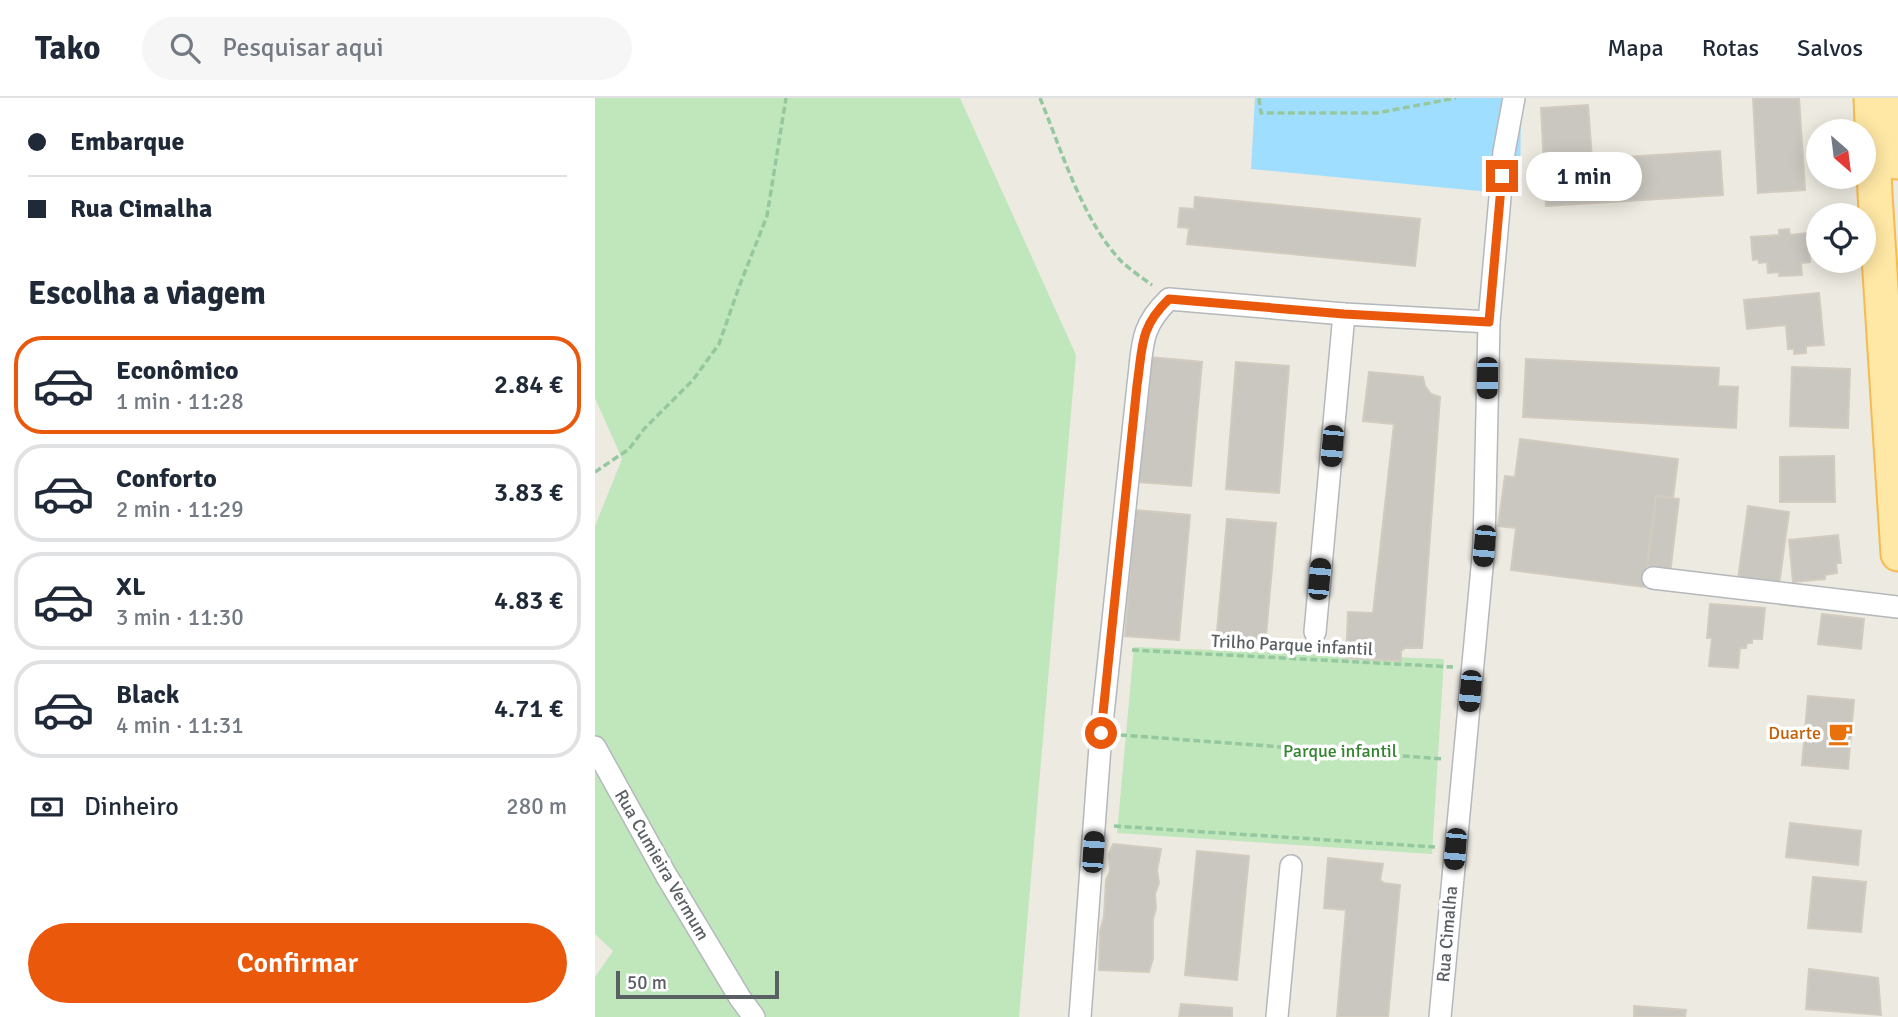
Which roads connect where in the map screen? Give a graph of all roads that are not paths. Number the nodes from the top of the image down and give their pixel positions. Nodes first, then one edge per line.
1 (1514, 98) edge
2 (1898, 102) edge
3 (1869, 106) edge
4 (1898, 195) edge
5 (1344, 314) junction
6 (1489, 322) junction
7 (1898, 554) edge
8 (1653, 578) dead end
9 (1898, 607) edge
10 (1315, 632) dead end
11 (595, 747) edge
12 (1290, 866) dead end
13 (754, 1017) edge
14 (1080, 1017) edge
15 (1277, 1017) edge
16 (1440, 1017) edge

1 - 6 street, Rua Cimalha
2 - 4 main road
3 - 7 main road
5 - 6 street
5 - 10 street
5 - 14 street
6 - 16 street, Rua Cimalha
8 - 9 street
11 - 13 street, Rua Cumieira Vermum
12 - 15 street

